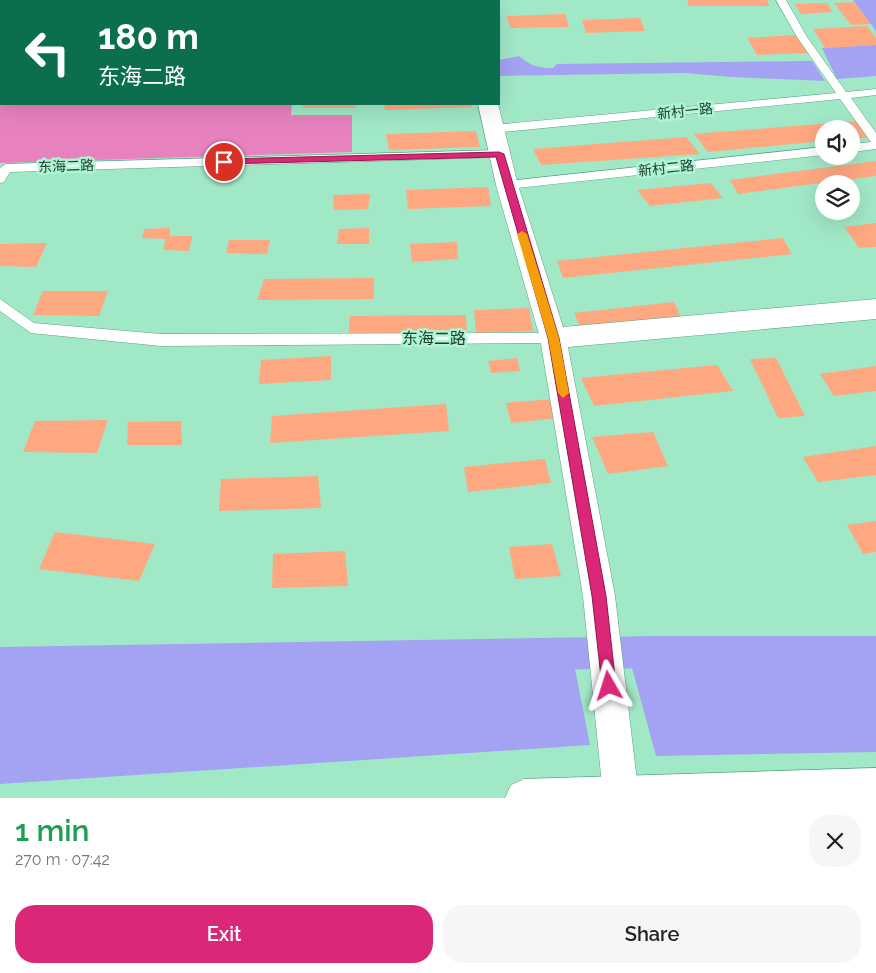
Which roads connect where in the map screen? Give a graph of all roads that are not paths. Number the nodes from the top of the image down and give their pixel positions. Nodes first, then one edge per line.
1 (780, 0) edge
2 (876, 92) edge
3 (844, 95) junction
4 (488, 105) edge
5 (493, 129) junction
6 (876, 141) edge
7 (876, 145) edge
8 (860, 147) edge
9 (815, 152) edge
10 (499, 154) junction
11 (0, 179) edge
12 (507, 185) junction
13 (0, 304) edge
14 (876, 309) edge
15 (554, 338) junction
16 (876, 787) edge
17 (622, 795) junction
18 (524, 798) edge

1 - 3 lane
2 - 3 lane, 新村一路
3 - 5 lane, 新村一路
3 - 6 lane
4 - 5 street
5 - 10 street
7 - 8 lane
9 - 12 lane, 新村二路
10 - 11 lane, 东海二路
10 - 12 street
12 - 15 street
13 - 15 lane, 东海二路
14 - 15 street, 东海二路
15 - 17 street
16 - 17 street
17 - 18 street

